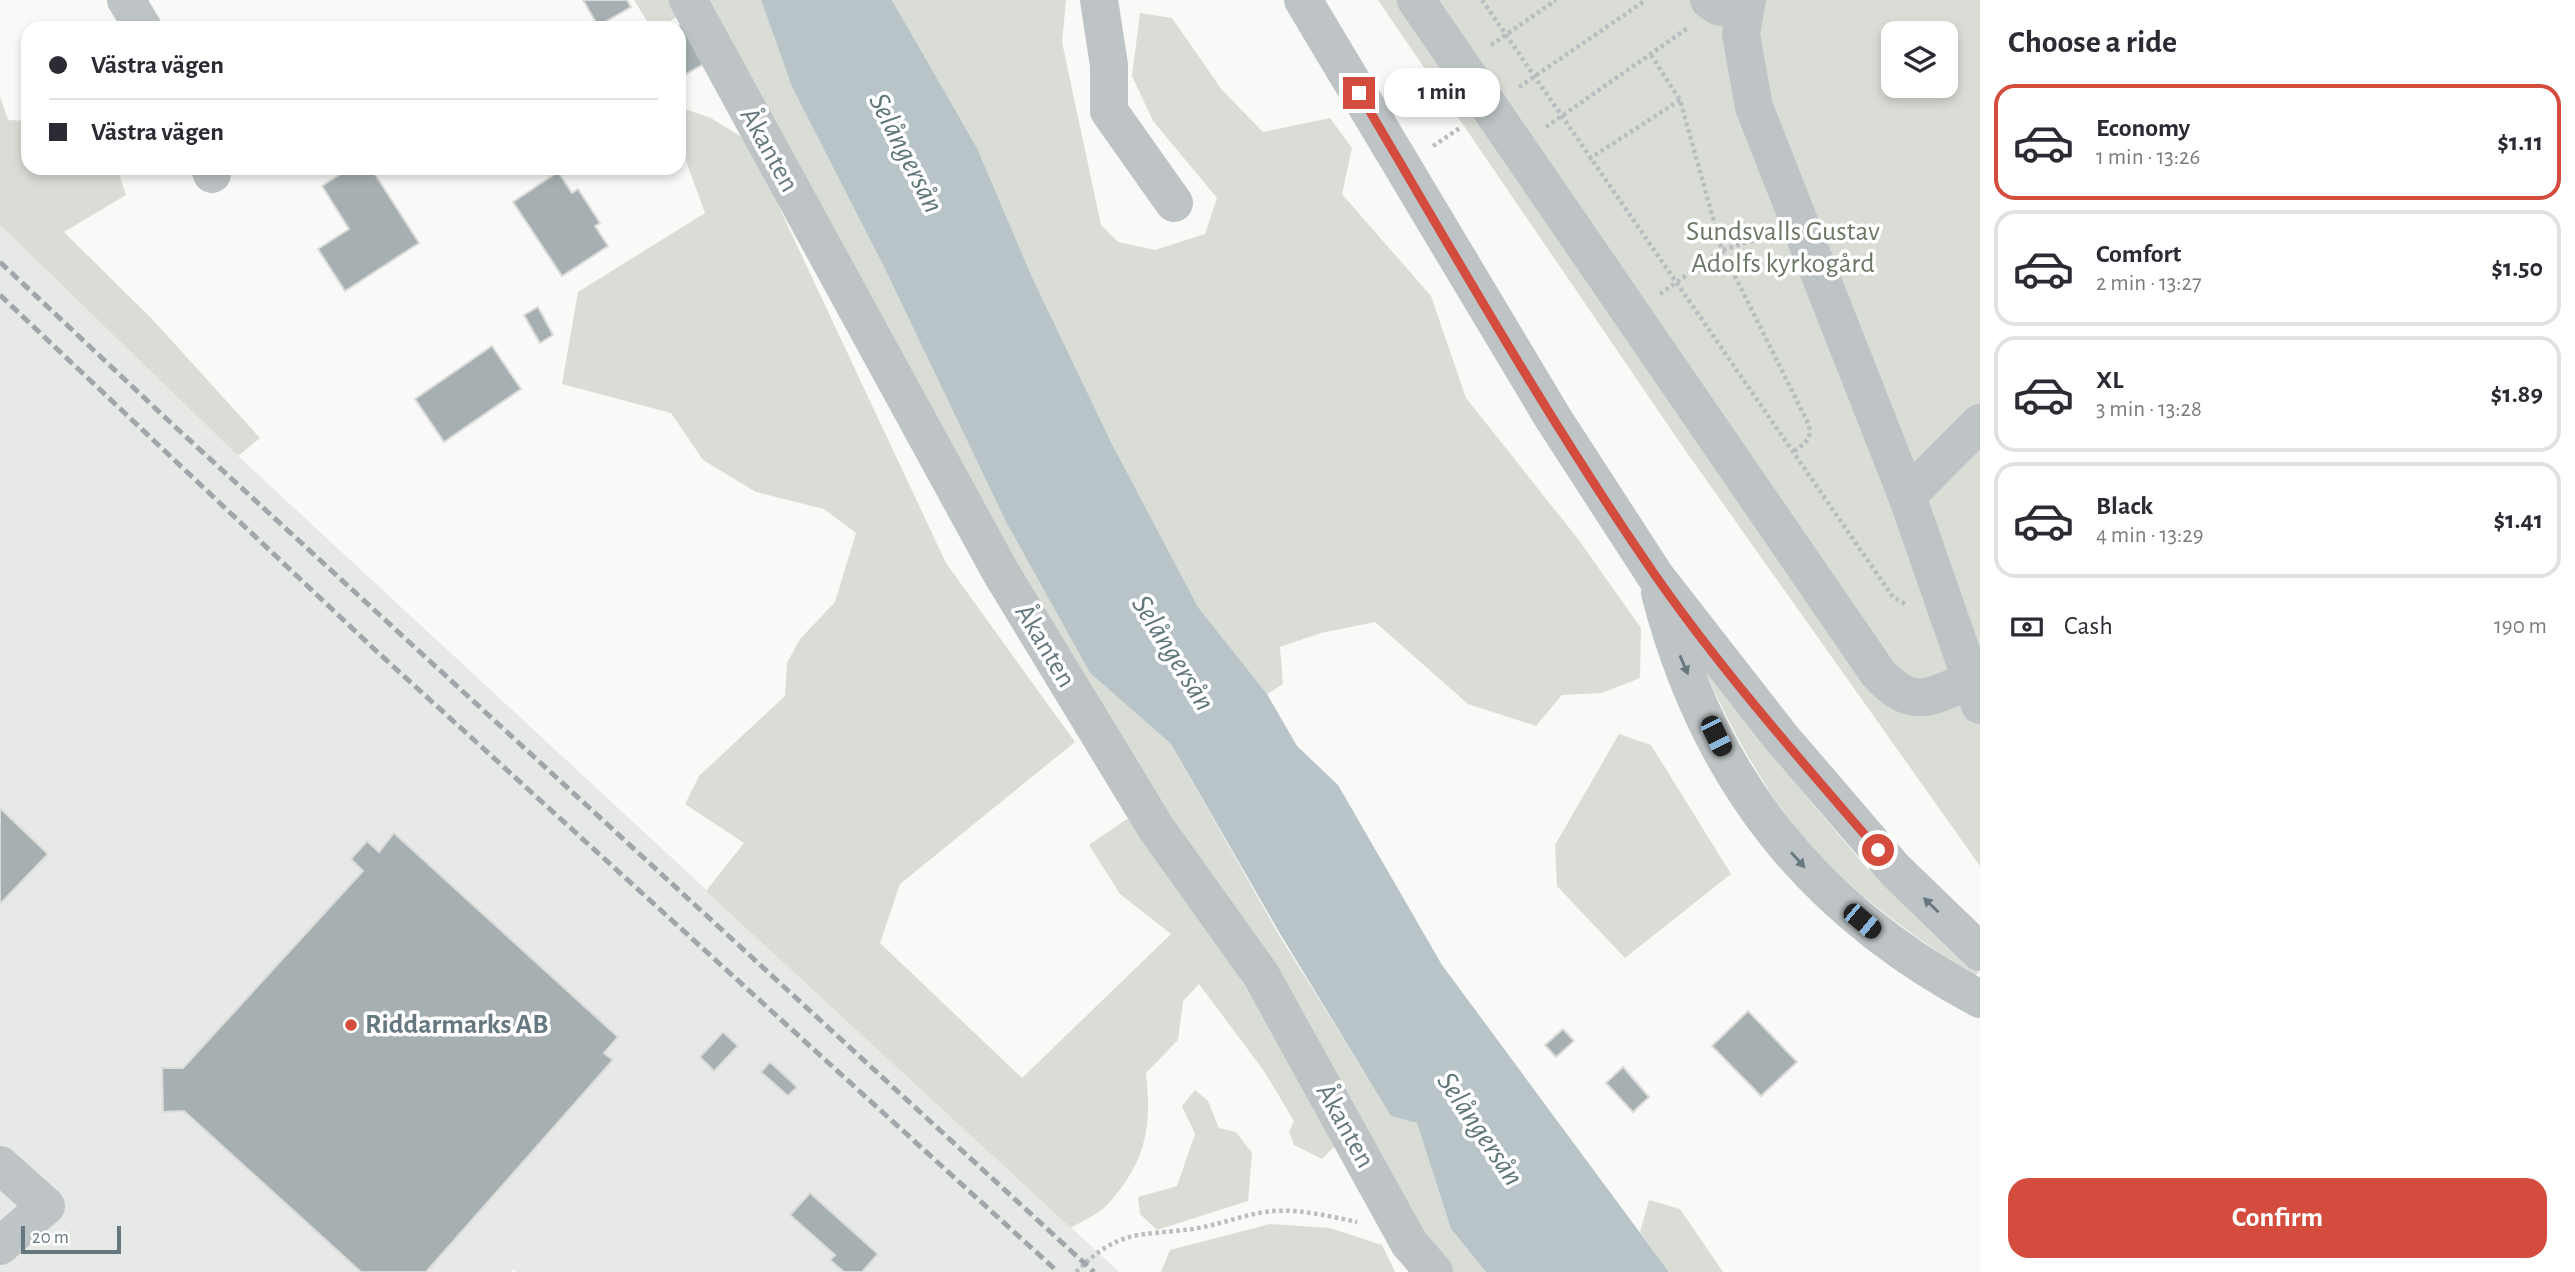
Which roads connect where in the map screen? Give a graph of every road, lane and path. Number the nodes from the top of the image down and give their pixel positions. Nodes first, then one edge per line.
1 (127, 0) edge
2 (688, 0) edge
3 (1098, 0) edge
4 (1303, 0) edge
5 (1416, 0) edge
6 (1482, 0) edge
7 (1556, 0) edge
8 (1646, 0) edge
9 (1730, 5) edge
10 (139, 21) edge
11 (1506, 35) junction
12 (1651, 54) junction
13 (1460, 64) junction
14 (1534, 76) junction
15 (1680, 100) junction
16 (1490, 108) junction
17 (1561, 117) junction
18 (1424, 135) dead end
19 (1517, 148) junction
20 (1438, 159) dead end
21 (1589, 159) junction
22 (1174, 203) dead end
23 (1780, 233) dead end
24 (1722, 250) junction
25 (1674, 284) junction
26 (1630, 314) junction
27 (1980, 423) edge
28 (1794, 451) junction
29 (1907, 496) junction
30 (1656, 577) junction
31 (1941, 596) junction
32 (1975, 693) edge
33 (1980, 952) edge
34 (1980, 999) edge
35 (0, 1165) edge
36 (1409, 1243) junction
37 (0, 1246) edge
38 (1076, 1272) edge
39 (1434, 1272) edge

1 - 10 street
2 - 36 street, Åkanten
3 - 22 street
4 - 30 street
5 - 13 street
6 - 11 path
7 - 11 path
8 - 14 path
9 - 12 path
9 - 29 street
11 - 13 path
11 - 14 path
12 - 15 path
12 - 17 path
13 - 16 street
14 - 16 path
14 - 17 path
15 - 21 path
15 - 24 path
16 - 19 street
17 - 19 path
17 - 21 path
18 - 20 path
19 - 26 street
21 - 25 path
23 - 24 path
24 - 25 path
24 - 28 path
25 - 26 path
25 - 28 path
26 - 32 street
27 - 29 street
28 - 31 path
29 - 31 street
33 -> 30 street
30 -> 34 street
31 - 32 street
35 - 37 street
36 - 38 path
36 - 39 street, Åkanten

